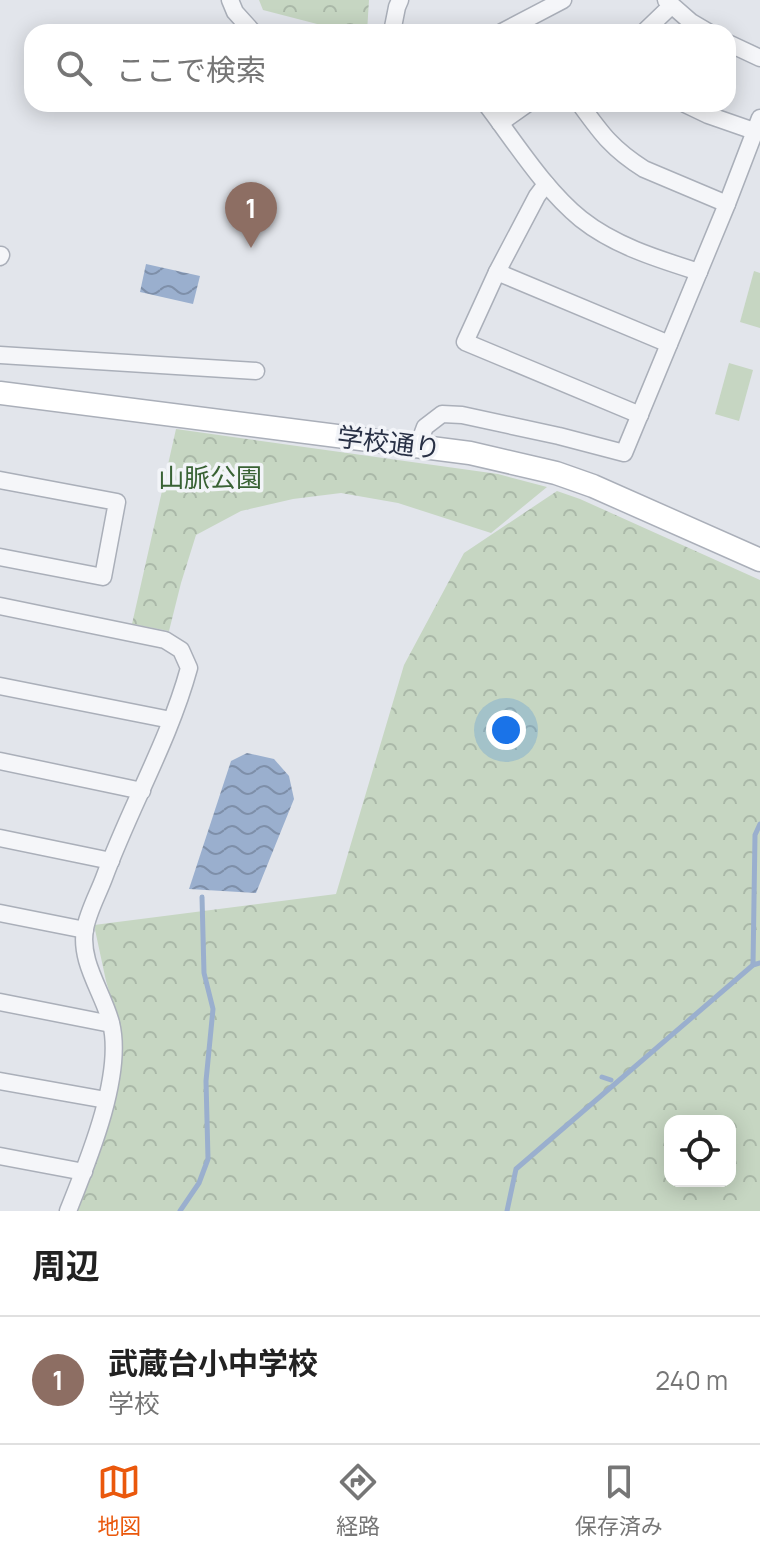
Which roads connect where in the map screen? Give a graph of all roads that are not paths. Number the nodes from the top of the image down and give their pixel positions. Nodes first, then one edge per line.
1 (230, 0) edge
2 (400, 0) edge
3 (563, 0) edge
4 (668, 3) edge
5 (246, 24) edge
6 (394, 24) edge
7 (517, 24) edge
8 (651, 24) edge
9 (697, 24) edge
10 (736, 47) edge
11 (760, 58) edge
12 (492, 112) edge
13 (516, 112) edge
14 (586, 112) edge
15 (702, 112) edge
16 (500, 123) junction
17 (757, 125) edge
18 (546, 184) junction
19 (727, 204) junction
20 (497, 272) junction
21 (699, 272) junction
22 (669, 344) junction
23 (0, 355) edge
24 (256, 371) dead end
25 (0, 393) edge
26 (640, 415) junction
27 (418, 446) junction
28 (0, 480) edge
29 (0, 557) edge
30 (760, 560) edge
31 (0, 606) edge
32 (0, 686) edge
33 (171, 720) junction
34 (0, 761) edge
35 (142, 791) junction
36 (0, 838) edge
37 (111, 861) junction
38 (0, 913) edge
39 (85, 930) junction
40 (0, 1002) edge
41 (111, 1024) junction
42 (0, 1081) edge
43 (106, 1100) junction
44 (0, 1156) edge
45 (84, 1172) junction
46 (68, 1211) edge

1 - 5 street
2 - 6 street
3 - 7 street
4 - 8 street
4 - 9 street
10 - 11 street
12 - 16 street
13 - 16 street
14 - 19 street
15 - 17 street
16 - 18 street
17 - 19 street
18 - 20 street
18 - 21 street
19 - 21 street
20 - 22 street
20 - 26 street
21 - 22 street
22 - 26 street
23 - 24 street
25 - 27 street, 学校通り
26 - 27 street
27 - 30 street, 学校通り
28 - 29 street
31 - 33 street
32 - 33 street
33 - 35 street
34 - 35 street
35 - 37 street
36 - 37 street
37 - 39 street
38 - 39 street
39 - 41 street
40 - 41 street
41 - 43 street
42 - 43 street
43 - 45 street
44 - 45 street
45 - 46 street

